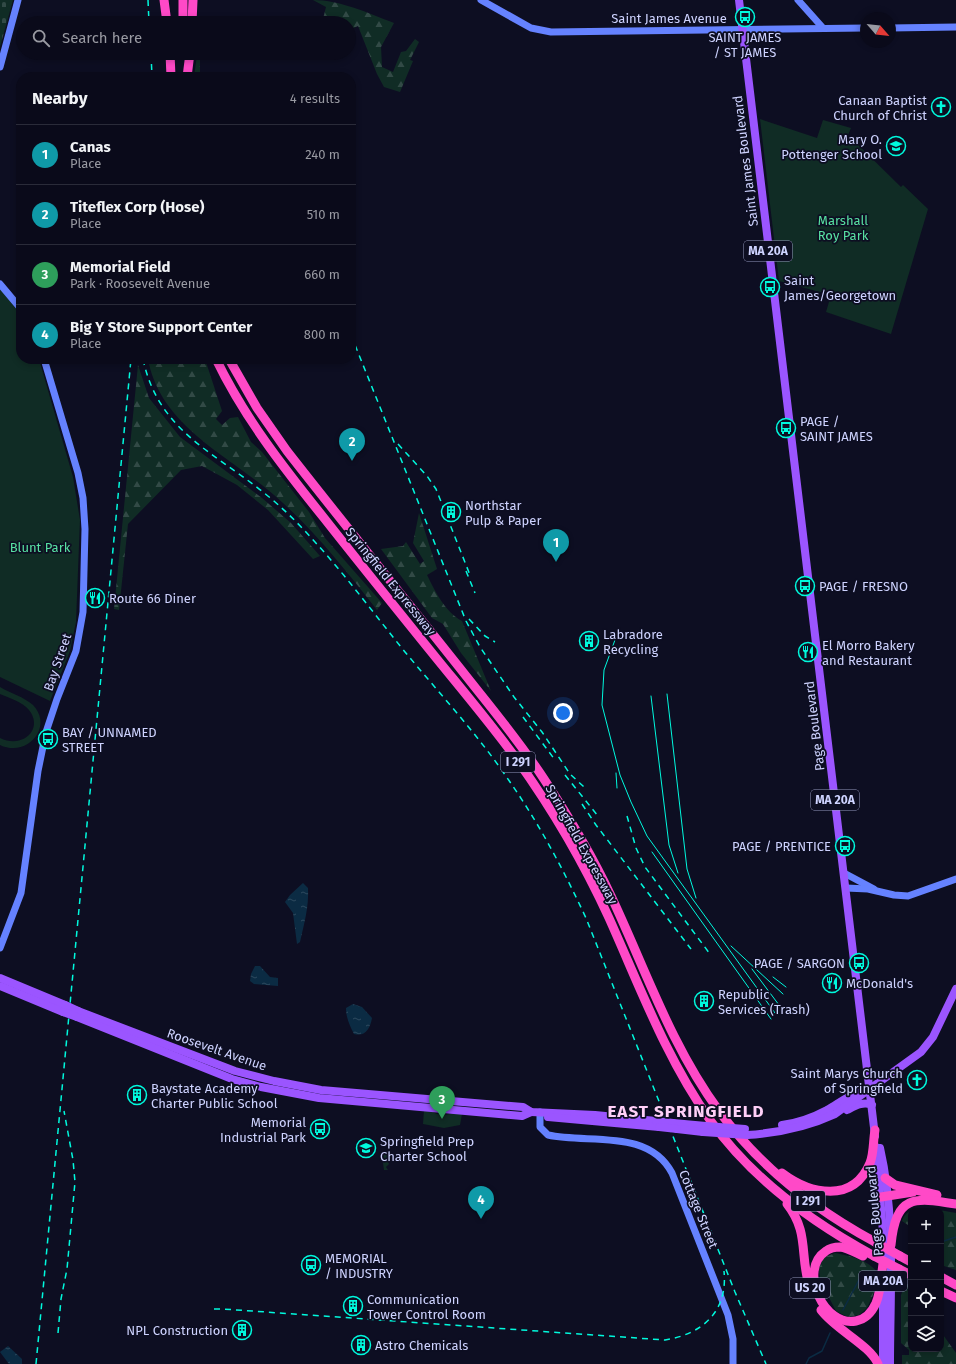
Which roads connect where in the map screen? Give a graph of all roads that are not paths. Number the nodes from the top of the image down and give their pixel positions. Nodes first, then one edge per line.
1 (18, 0) edge
2 (164, 0) edge
3 (168, 0) edge
4 (183, 0) edge
5 (192, 0) edge
6 (481, 0) edge
7 (739, 0) edge
8 (798, 0) edge
9 (167, 16) edge
10 (168, 16) edge
11 (183, 16) edge
12 (192, 16) edge
13 (956, 27) edge
14 (823, 28) junction
15 (860, 28) edge
16 (896, 28) edge
17 (742, 30) junction
18 (170, 60) edge
19 (184, 60) edge
20 (189, 60) edge
21 (0, 66) edge
22 (171, 72) edge
23 (185, 72) edge
24 (186, 72) edge
25 (0, 284) edge
26 (16, 303) edge
27 (45, 364) edge
28 (218, 364) edge
29 (232, 364) edge
30 (788, 414) joint
31 (844, 873) junction
32 (956, 879) edge
33 (846, 888) junction
34 (877, 891) junction
35 (0, 948) edge
36 (0, 978) edge
37 (0, 986) edge
38 (956, 989) edge
39 (64, 1008) junction
40 (78, 1014) junction
41 (869, 1088) junction
42 (422, 1098) junction
43 (465, 1102) junction
44 (872, 1105) junction
45 (421, 1107) junction
46 (464, 1111) junction
47 (531, 1112) junction
48 (540, 1112) junction
49 (835, 1114) junction
50 (875, 1130) junction
51 (746, 1132) junction
52 (750, 1148) junction
53 (885, 1178) junction
54 (777, 1192) junction
55 (921, 1192) junction
56 (884, 1197) junction
57 (956, 1198) edge
58 (956, 1204) edge
59 (891, 1245) junction
60 (908, 1260) edge
61 (877, 1261) junction
62 (944, 1273) edge
63 (908, 1275) edge
64 (956, 1278) edge
65 (944, 1279) edge
66 (956, 1285) edge
67 (944, 1292) edge
68 (955, 1298) edge
69 (733, 1364) edge
70 (878, 1364) edge
71 (883, 1364) edge
72 (890, 1364) edge

1 - 21 main road
2 - 9 highway
3 - 10 highway
4 - 11 highway
5 - 12 highway
6 - 17 main road, Saint James Avenue
7 - 17 main road, Saint James Boulevard / MA 20A
8 - 14 main road
13 - 16 main road
14 - 15 main road, Saint James Avenue
14 - 17 main road, Saint James Avenue
17 - 30 main road, Saint James Boulevard / MA 20A
18 - 22 highway
19 - 23 highway
20 - 24 highway
25 - 26 main road
27 - 35 main road, Bay Street
28 - 54 highway, Springfield Expressway / I 291
29 - 52 highway, Springfield Expressway / I 291
30 - 31 main road, Page Boulevard / MA 20A
31 - 33 main road, Page Boulevard / MA 20A
31 - 34 main road
32 - 34 main road
33 - 34 main road
33 - 41 main road, Page Boulevard / MA 20A
36 - 39 main road, Roosevelt Avenue
37 - 39 main road, Roosevelt Avenue
38 - 41 main road, Roosevelt Avenue
39 - 40 main road, Roosevelt Avenue, bridge
40 - 42 main road, Roosevelt Avenue
40 - 45 main road, Roosevelt Avenue
41 - 44 main road, Page Boulevard / MA 20A
41 - 49 main road, Roosevelt Avenue
41 - 51 main road, Roosevelt Avenue
42 - 43 main road, Roosevelt Avenue
42 - 45 main road
43 - 46 main road
43 - 47 main road, Roosevelt Avenue
44 - 49 main road
44 - 50 main road, Page Boulevard / MA 20A
45 - 46 main road, Roosevelt Avenue
46 - 47 main road, Roosevelt Avenue
47 - 48 main road, Roosevelt Avenue
48 - 51 main road, Roosevelt Avenue, bridge
48 - 69 main road, Cottage Street
49 - 51 main road, Roosevelt Avenue
50 - 52 highway
50 - 53 main road, Page Boulevard / MA 20A
50 - 56 main road, Page Boulevard / MA 20A
52 - 60 highway, Springfield Expressway / I 291, bridge
53 - 55 highway
53 - 56 main road, Page Boulevard / MA 20A
54 - 61 highway, Springfield Expressway / I 291
54 - 70 highway, US 20
55 - 56 highway
55 - 57 highway
56 - 59 main road, Page Boulevard / MA 20A
56 - 61 main road, Page Boulevard / MA 20A
58 - 59 highway
59 - 72 main road, Page Boulevard
61 - 61 highway
61 - 63 highway, Springfield Expressway / I 291, bridge
61 - 71 main road, Page Boulevard / MA 20A
62 - 64 highway
65 - 66 highway
67 - 68 highway

